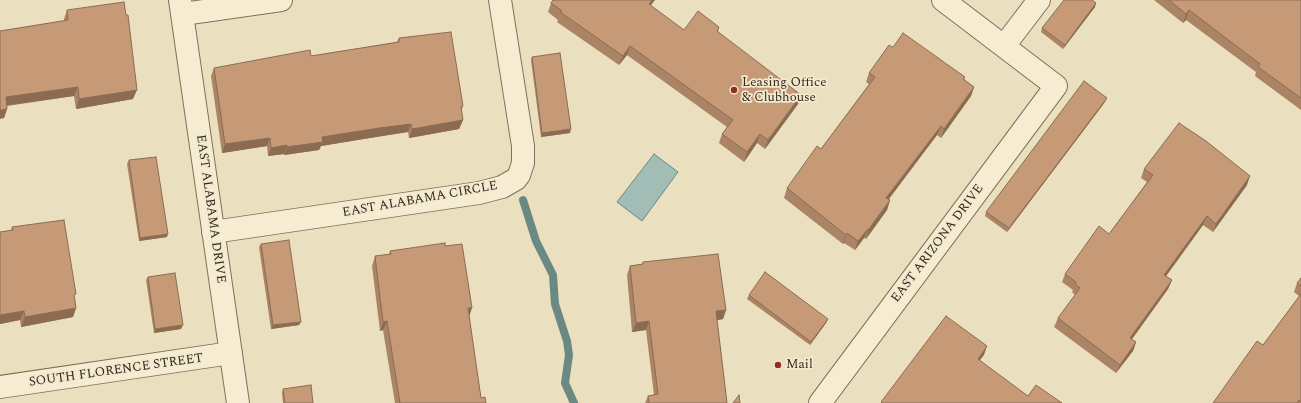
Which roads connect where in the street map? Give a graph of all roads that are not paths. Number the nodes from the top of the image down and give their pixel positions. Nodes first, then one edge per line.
1 (281, 0) edge
2 (500, 0) edge
3 (943, 0) edge
4 (1039, 0) edge
5 (182, 7) edge
6 (1004, 46) junction
7 (213, 232) junction
8 (231, 353) junction
9 (0, 387) edge
10 (238, 403) edge
11 (820, 403) edge

1 - 5 lane, EAST ALABAMA DRIVE
2 - 7 lane, EAST ALABAMA CIRCLE
3 - 6 lane
4 - 6 lane
5 - 7 lane, EAST ALABAMA DRIVE
6 - 11 lane, EAST ARIZONA DRIVE
7 - 8 lane, EAST ALABAMA DRIVE
8 - 9 lane, SOUTH FLORENCE STREET
8 - 10 lane, EAST ALABAMA DRIVE

